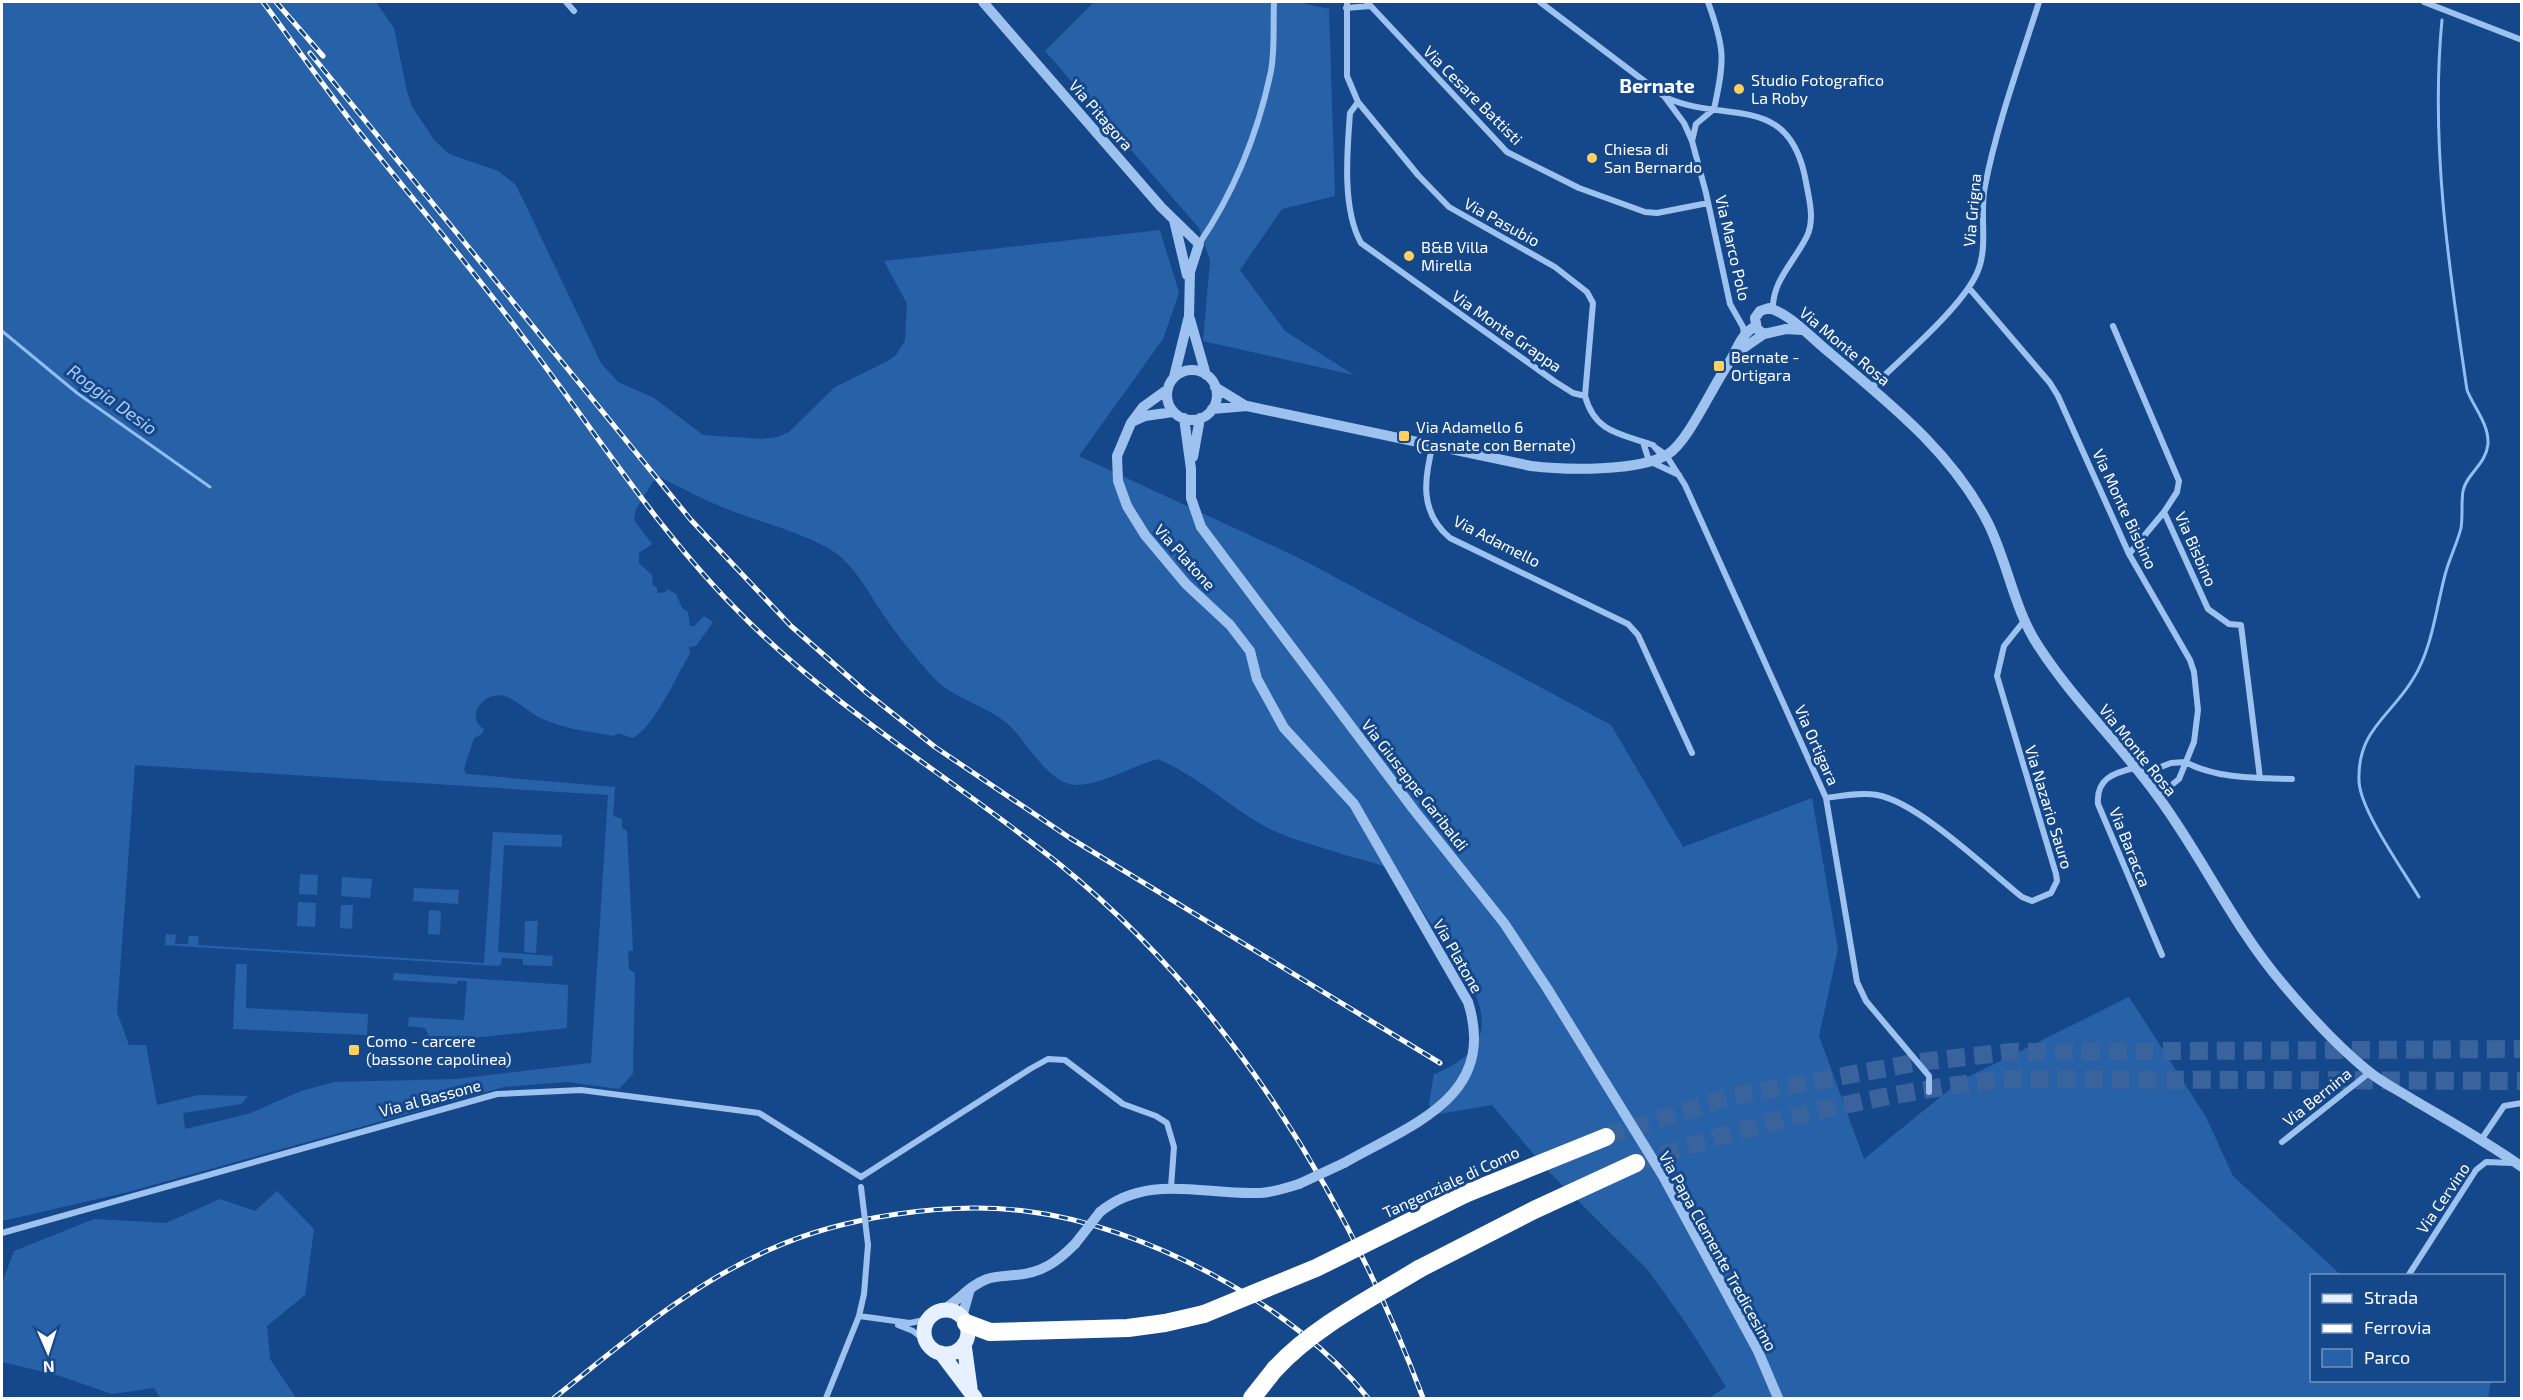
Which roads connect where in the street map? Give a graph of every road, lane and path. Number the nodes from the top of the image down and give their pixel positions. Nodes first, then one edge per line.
1 (566, 2) edge
2 (983, 2) edge
3 (1274, 2) edge
4 (1540, 2) edge
5 (1708, 2) edge
6 (2039, 2) edge
7 (2424, 2) edge
8 (2445, 2) edge
9 (1369, 4) edge
10 (1347, 5) edge
11 (2444, 10) junction
12 (573, 11) dead end
13 (2522, 40) edge
14 (1664, 96) junction
15 (1358, 102) junction
16 (1714, 108) junction
17 (1692, 141) junction
18 (1708, 203) junction
19 (1173, 217) junction
20 (1199, 244) junction
21 (1188, 288) junction
22 (1969, 288) junction
23 (1776, 311) junction
24 (1189, 316) junction
25 (1755, 324) junction
26 (2113, 326) dead end
27 (1742, 329) junction
28 (1779, 329) junction
29 (1802, 330) junction
30 (1764, 334) junction
31 (1735, 354) junction
32 (1206, 375) junction
33 (1174, 377) junction
34 (1215, 387) junction
35 (1872, 387) junction
36 (1168, 389) junction
37 (1585, 396) junction
38 (1246, 406) junction
39 (1212, 409) junction
40 (1173, 412) junction
41 (1184, 418) junction
42 (1200, 418) junction
43 (1131, 423) junction
44 (1643, 442) junction
45 (1433, 444) junction
46 (1661, 454) junction
47 (1649, 461) junction
48 (1191, 469) junction
49 (1679, 475) junction
50 (2164, 512) junction
51 (2129, 554) junction
52 (2024, 621) junction
53 (1692, 753) dead end
54 (2185, 762) junction
55 (2137, 771) junction
56 (2259, 778) junction
57 (2292, 779) dead end
58 (2158, 796) junction
59 (1826, 798) junction
60 (2162, 955) dead end
61 (2369, 1073) junction
62 (1929, 1092) dead end
63 (2522, 1103) edge
64 (1627, 1120) joint
65 (1606, 1137) tunnel mouth
66 (2481, 1140) junction
67 (2282, 1142) dead end
68 (1636, 1163) tunnel mouth
69 (2519, 1165) edge
70 (861, 1177) junction
71 (1171, 1187) junction
72 (2, 1233) edge
73 (2409, 1274) edge
74 (971, 1286) junction
75 (935, 1315) junction
76 (859, 1316) junction
77 (964, 1320) junction
78 (892, 1322) junction
79 (927, 1342) junction
80 (964, 1344) junction
81 (941, 1353) junction
82 (973, 1393) edge
83 (826, 1398) edge
84 (1252, 1398) edge
85 (1778, 1398) edge

1 - 12 street
2 - 19 street, Via Pitagora
3 - 20 street
4 - 14 street
5 - 16 street
6 - 22 street, Via Grigna
7 - 11 street
8 - 11 street
9 - 10 street, Via Cesare Battisti
9 - 18 street, Via Cesare Battisti
10 - 15 street, Via Pasubio
11 - 13 street
14 - 16 street
14 - 17 street, Via Marco Polo
15 - 37 street, Via Pasubio
15 - 37 street, Via Monte Grappa
16 - 17 street
16 - 23 street
17 - 18 street, Via Marco Polo
18 - 27 street, Via Marco Polo
19 - 20 street, Via Pitagora
19 - 21 street
20 - 21 street
21 - 24 street
22 - 35 street, Via Grigna
22 - 51 street, Via Monte Bisbino
23 - 25 street
23 - 28 street
23 - 29 street, Via Monte Rosa
24 - 32 street
24 - 33 street
25 - 27 street
25 - 30 street
26 - 50 street, Via Bisbino
27 - 31 street
28 - 29 street
28 - 30 street
29 - 35 street, Via Monte Rosa
30 - 31 street
31 - 46 street
32 - 33 street
32 - 34 street
33 - 36 street
34 - 38 street
34 - 39 street
35 - 52 street, Via Monte Rosa
36 - 40 street
36 - 43 street, Via Platone
37 - 44 street
38 - 39 street
38 - 45 street
39 - 42 street
40 - 41 street
40 - 43 street
41 - 42 street
41 - 48 street, Via Giuseppe Garibaldi
42 - 48 street, Via Giuseppe Garibaldi
43 - 71 street, Via Platone, bridge
44 - 46 street
44 - 47 street
45 - 47 street
45 - 53 street, Via Adamello
46 - 47 street
46 - 49 street, Via Ortigara
47 - 49 street
48 - 64 street, Via Giuseppe Garibaldi
49 - 59 street, Via Ortigara
50 - 51 street
50 - 56 street, Via Bisbino
51 - 54 street, Via Monte Bisbino
52 - 55 street, Via Monte Rosa
52 - 59 street, Via Nazario Sauro
54 - 55 street
54 - 56 street
54 - 58 street, Via Monte Bisbino
55 - 58 street, Via Monte Rosa
55 - 60 street, Via Baracca
56 - 57 street
58 - 61 street, Via Monte Rosa
59 - 62 street, Via Ortigara
61 - 66 street, Via Monte Rosa
61 - 67 street, Via Bernina
63 - 66 street
64 - 85 street, Via Papa Clemente Tredicesimo
65 - 77 highway, Tangenziale di Como, bridge
66 - 69 street, Via Monte Rosa
68 - 84 highway, bridge
69 - 73 street, Via Cervino
70 - 71 street
70 - 72 street, Via al Bassone
70 - 76 street, bridge
71 - 74 street, Via Platone, bridge
74 - 75 street, Via Platone
74 - 77 street
75 - 77 main road
75 - 78 street
75 - 79 main road
76 - 78 street
76 - 83 street
77 - 80 main road
78 - 79 street
79 - 81 main road
80 - 81 main road
80 - 82 main road
81 - 82 main road

